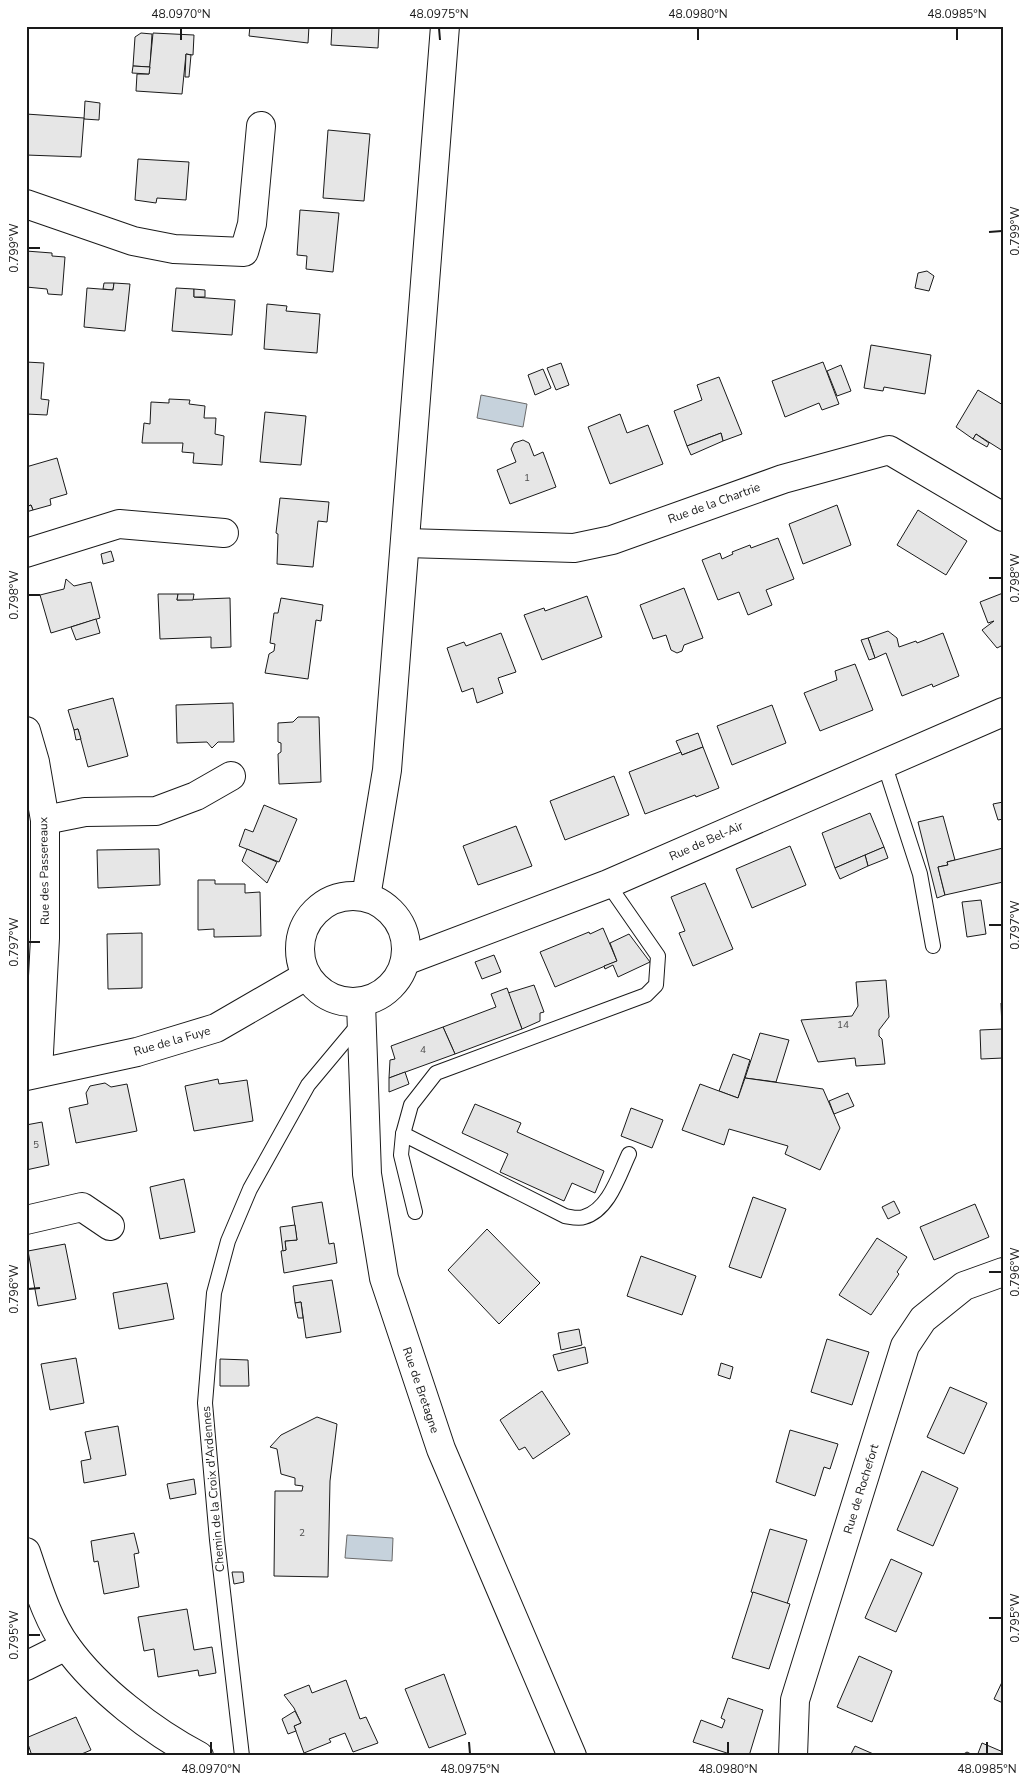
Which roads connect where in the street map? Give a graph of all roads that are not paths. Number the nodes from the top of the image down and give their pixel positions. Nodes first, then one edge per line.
1 (445, 26) edge
2 (262, 126) dead end
3 (26, 204) edge
4 (1003, 516) edge
5 (224, 534) dead end
6 (406, 543) junction
7 (26, 553) edge
8 (1003, 712) edge
9 (26, 730) edge
10 (884, 763) junction
11 (231, 776) dead end
12 (45, 820) junction
13 (608, 884) junction
14 (366, 897) junction
15 (933, 946) dead end
16 (406, 961) junction
17 (306, 976) junction
18 (361, 1013) junction
19 (32, 1074) edge
20 (403, 1134) junction
21 (629, 1154) dead end
22 (415, 1212) dead end
23 (26, 1220) edge
24 (110, 1226) dead end
25 (1003, 1272) edge
26 (26, 1552) edge
27 (66, 1646) junction
28 (26, 1666) edge
29 (199, 1756) edge
30 (242, 1756) edge
31 (572, 1756) edge
32 (793, 1756) edge

1 - 6 street
2 - 3 street
4 - 6 street, Rue de la Chartrie
5 - 7 street
6 - 14 street
8 - 10 street, Rue de Bel-Air
9 - 12 street, Rue des Passereaux
10 - 13 street, Rue de Bel-Air
10 - 15 lane
11 - 12 street
12 - 19 street, Rue des Passereaux
13 - 16 street, Rue de Bel-Air
13 - 20 lane
14 - 16 street
14 - 17 street
16 - 18 street
17 - 18 street
17 - 19 street, Rue de la Fuye
18 - 30 lane, Chemin de la Croix d'Ardennes
18 - 31 street, Rue de Bretagne
20 - 21 lane
20 - 22 lane
23 - 24 street
25 - 32 street, Rue de Rochefort
26 - 27 street
27 - 28 street
27 - 29 street

